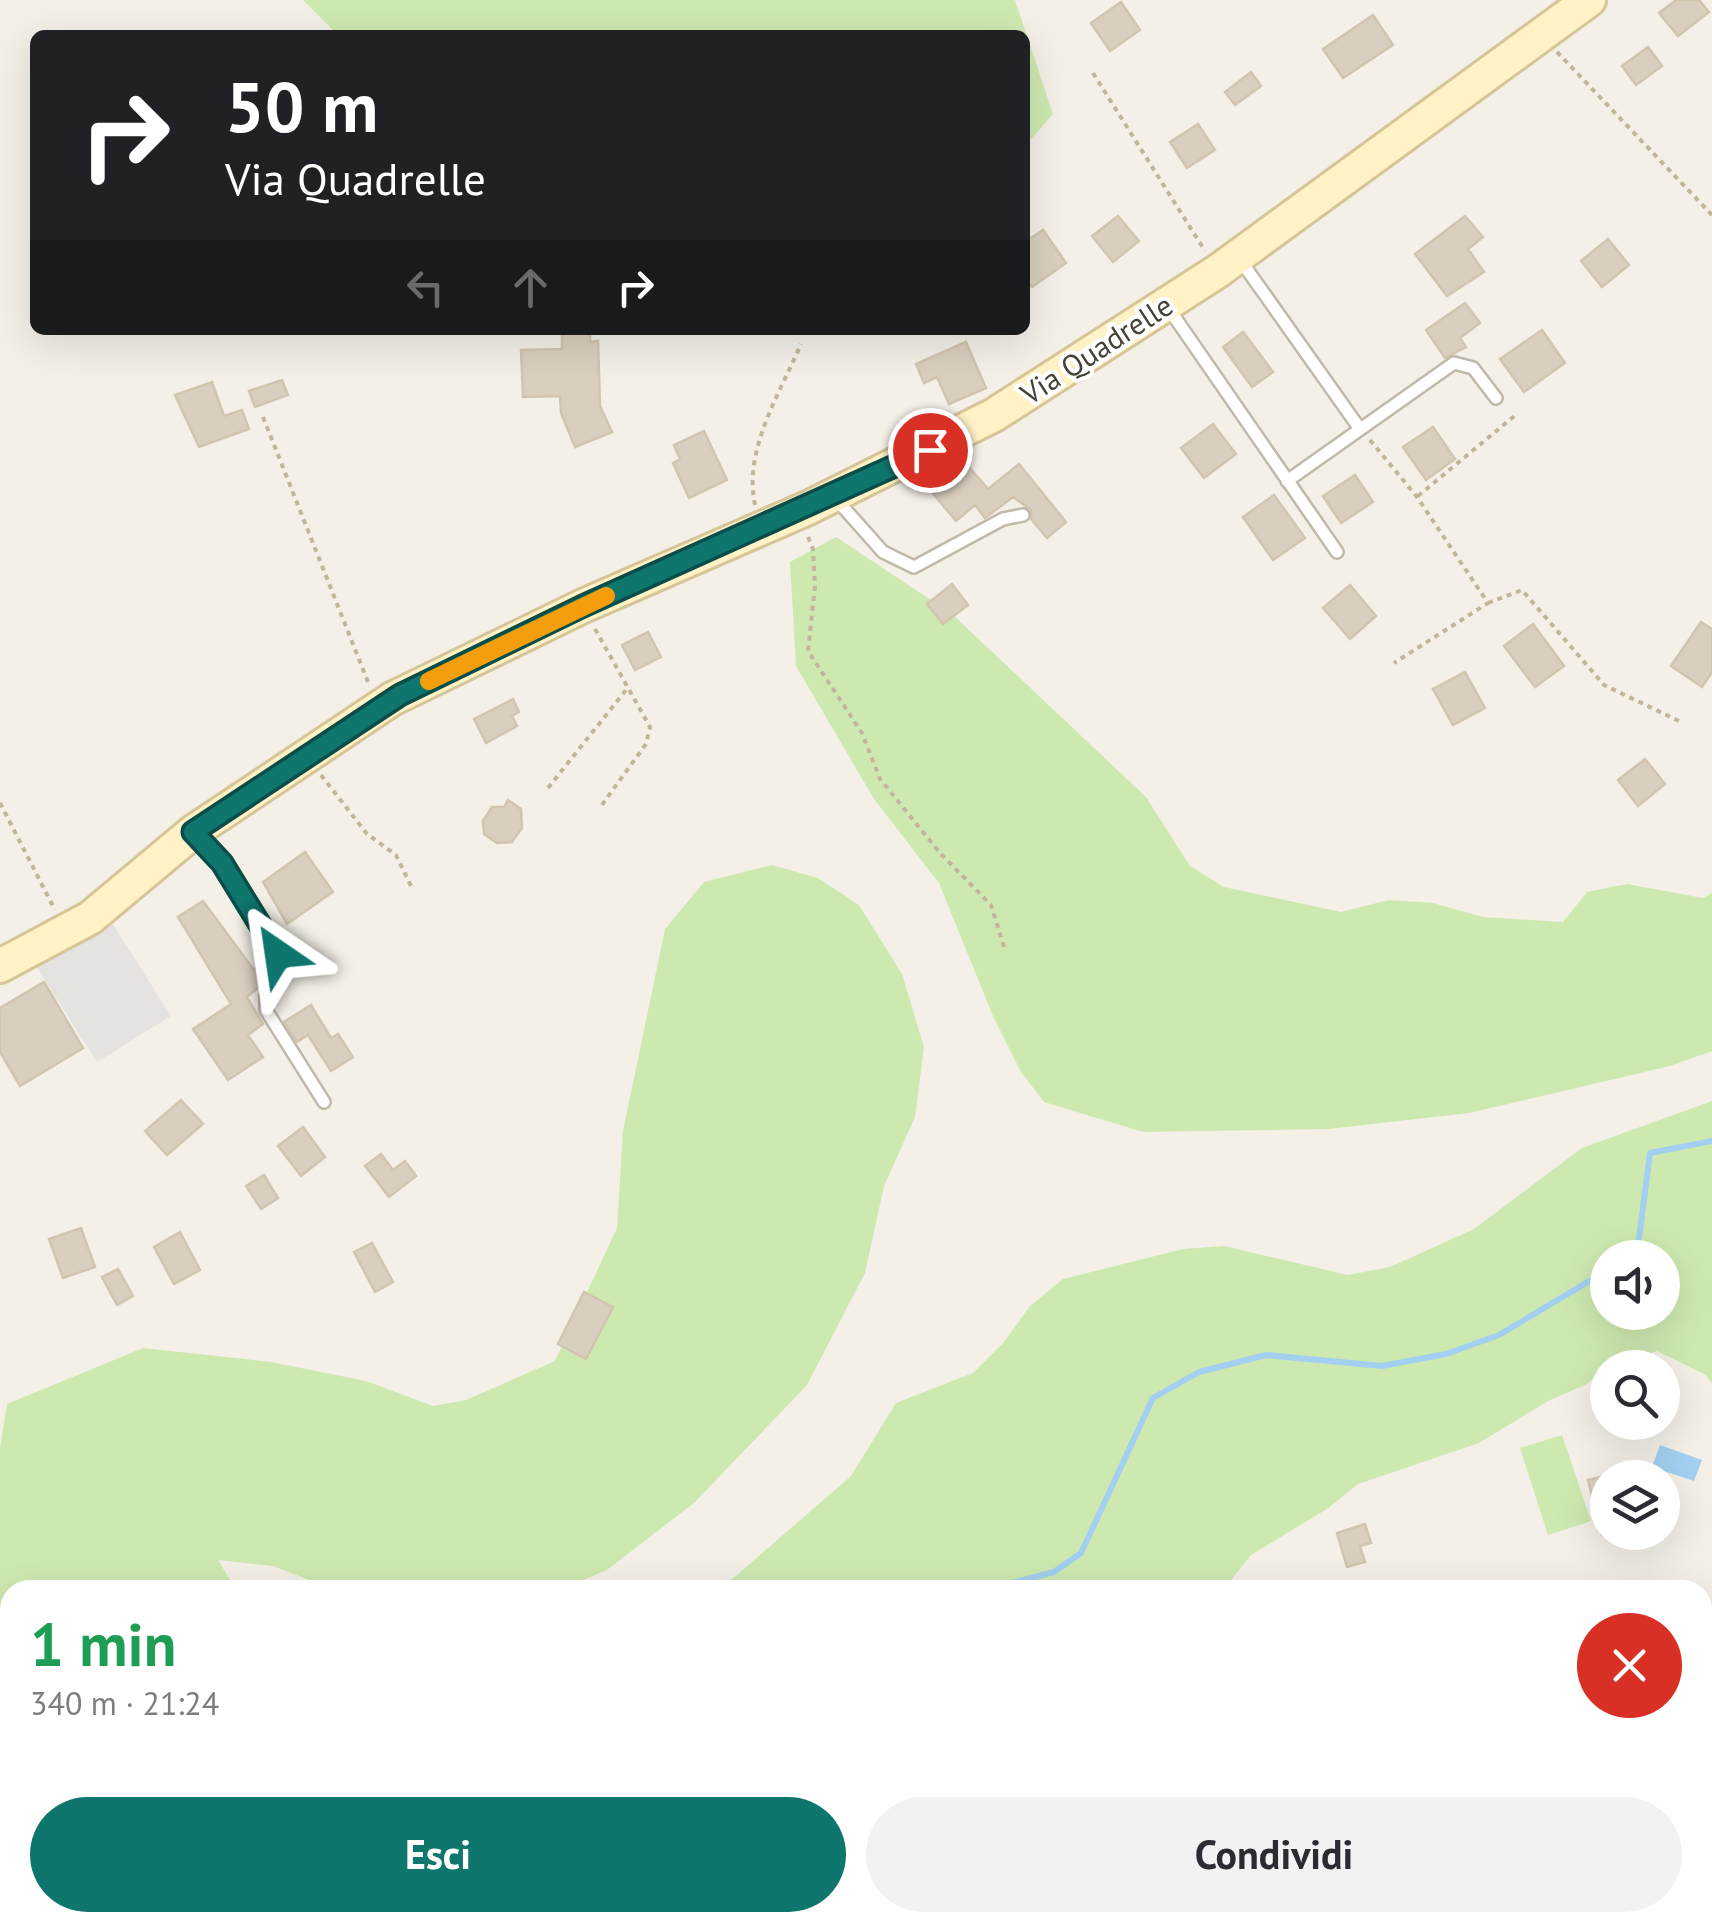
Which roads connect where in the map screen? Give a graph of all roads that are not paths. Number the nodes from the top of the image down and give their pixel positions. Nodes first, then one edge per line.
1 (1589, 0) edge
2 (1228, 264) junction
3 (1167, 306) junction
4 (1496, 398) dead end
5 (1360, 429) junction
6 (1287, 480) junction
7 (833, 496) junction
8 (1023, 515) dead end
9 (1337, 552) dead end
10 (193, 832) junction
11 (0, 966) edge
12 (324, 1102) dead end

1 - 2 street, Via Quadrelle
2 - 3 street, Via Quadrelle
2 - 5 lane
3 - 6 lane
3 - 7 street, Via Quadrelle
4 - 5 lane
5 - 6 lane
6 - 9 lane
7 - 8 lane
7 - 10 street, Via Quadrelle
10 - 11 street, Via Quadrelle
10 - 12 lane

